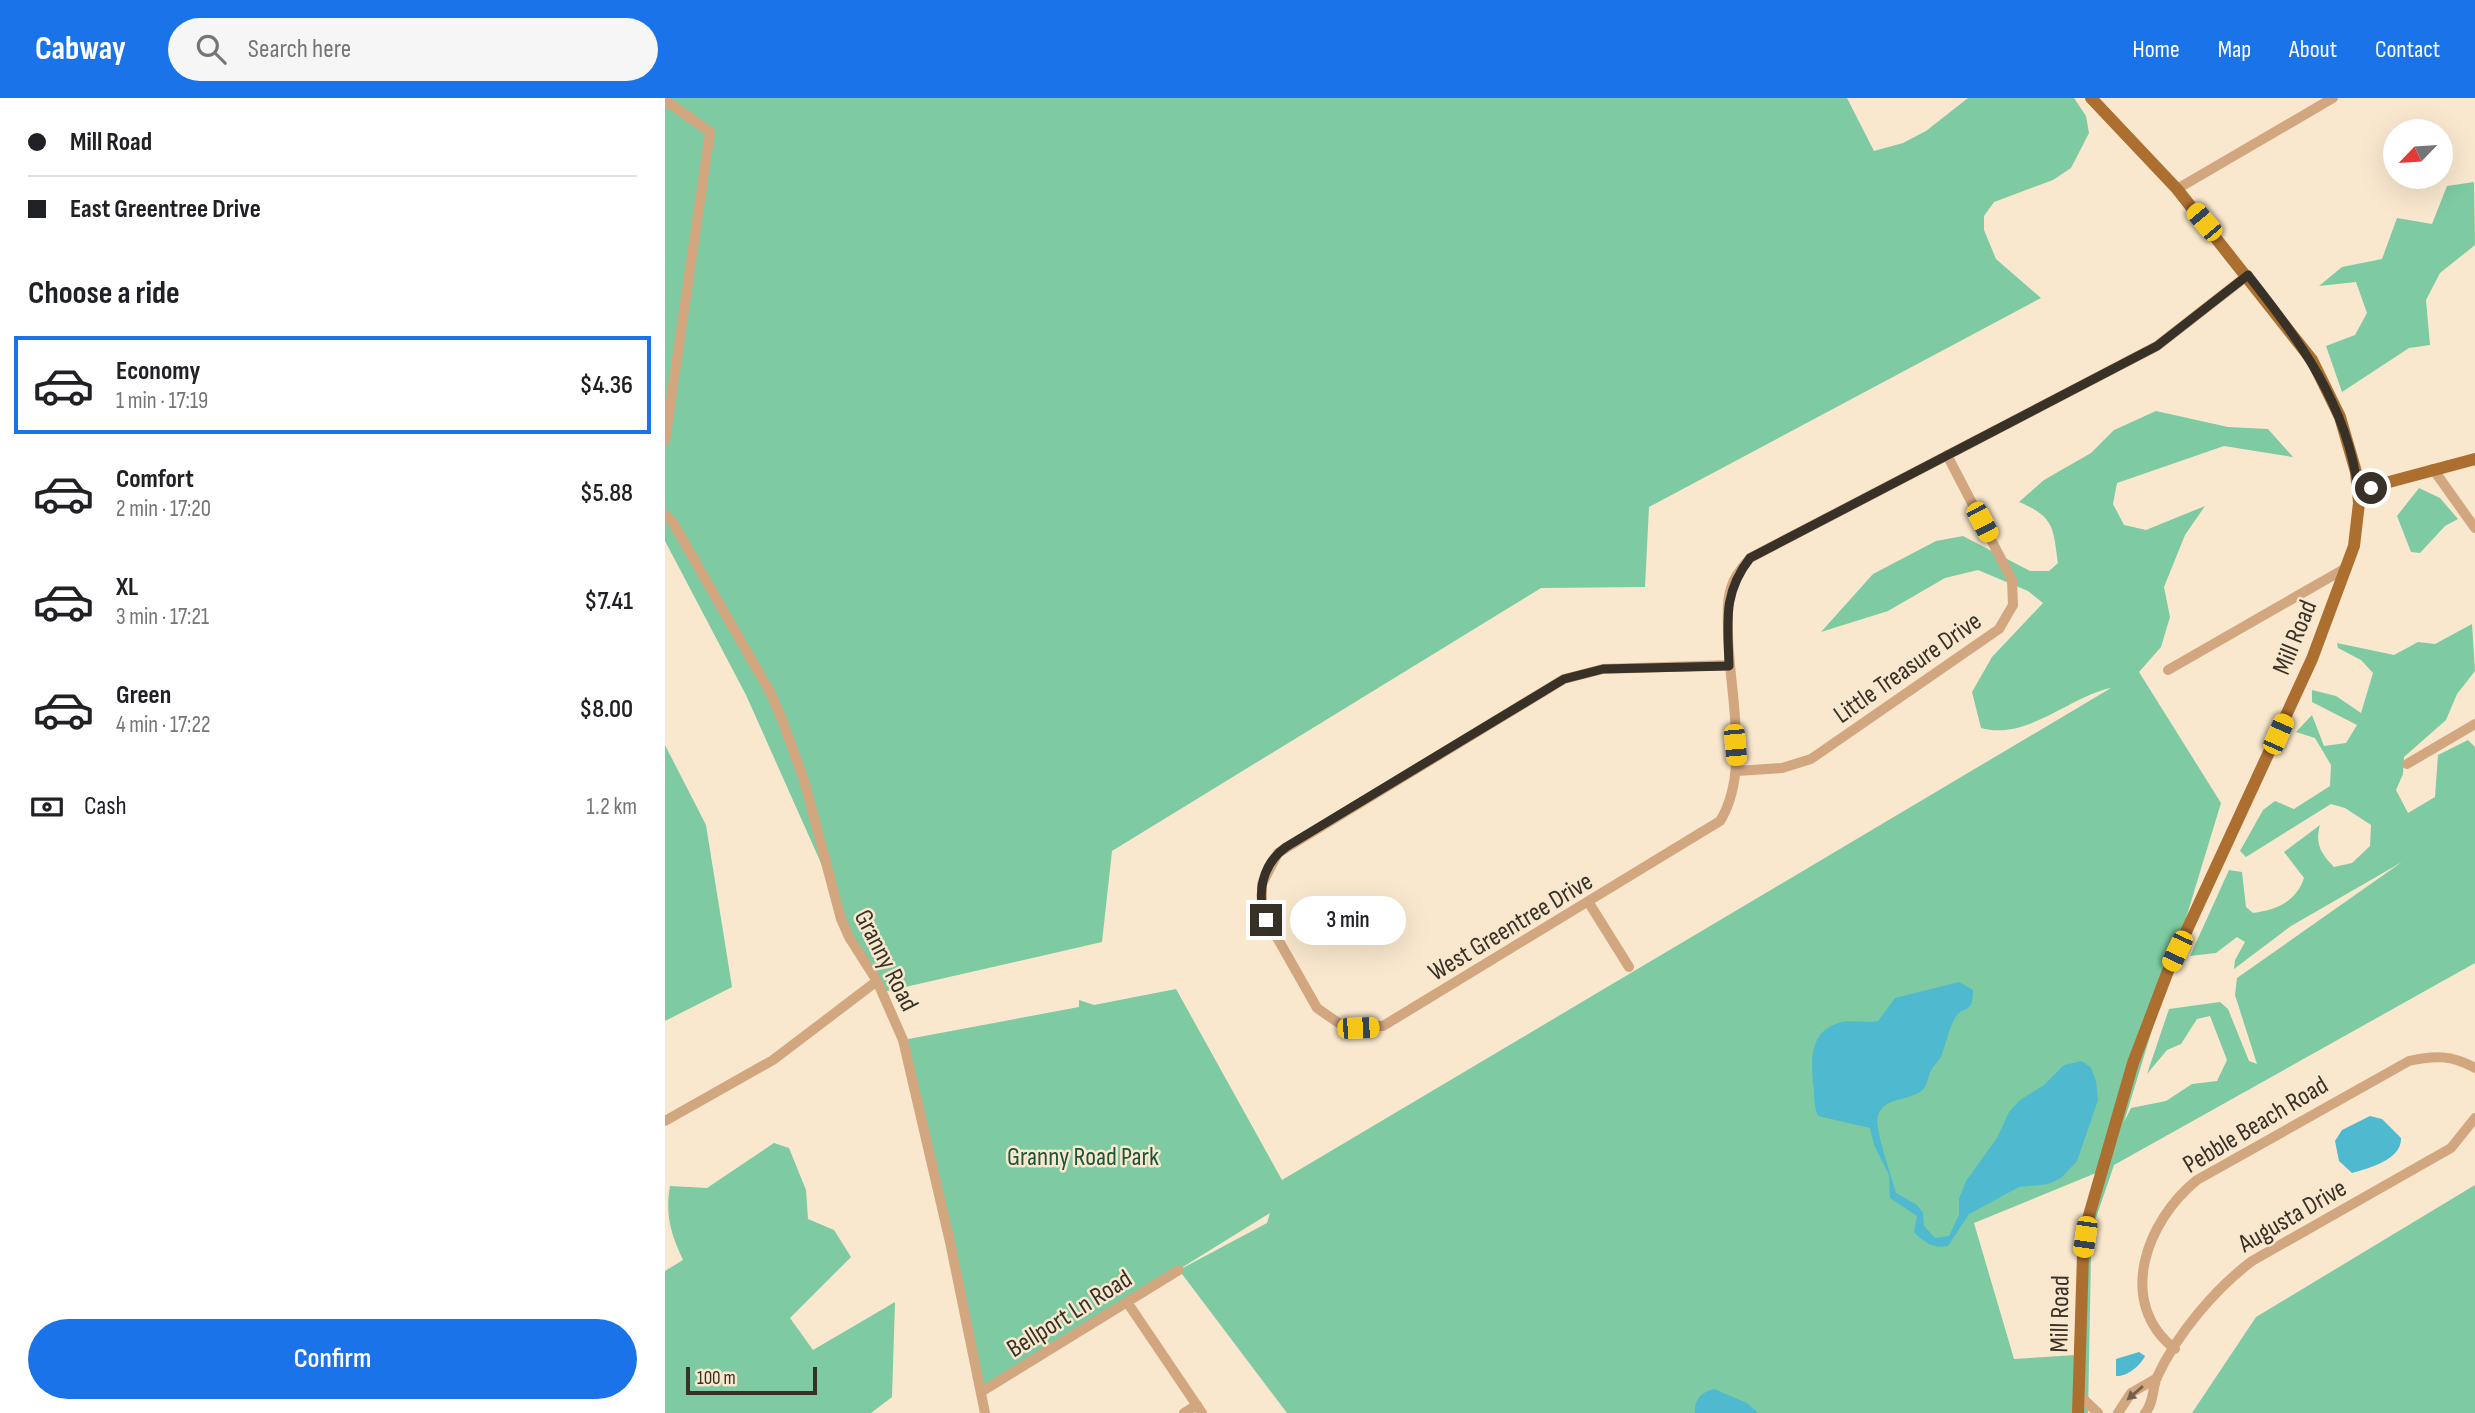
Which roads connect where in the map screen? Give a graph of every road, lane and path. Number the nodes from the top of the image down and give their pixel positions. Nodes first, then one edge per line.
1 (2091, 98) edge
2 (2333, 98) edge
3 (665, 100) edge
4 (2177, 189) junction
5 (2248, 275) junction
6 (665, 441) edge
7 (1947, 455) junction
8 (2475, 459) edge
9 (2433, 469) junction
10 (2358, 489) junction
11 (665, 515) edge
12 (2475, 528) edge
13 (2346, 568) junction
14 (1729, 666) junction
15 (2168, 670) dead end
16 (2475, 724) edge
17 (2407, 764) dead end
18 (1737, 771) junction
19 (1590, 902) junction
20 (1629, 967) dead end
21 (877, 981) junction
22 (2475, 1068) edge
23 (2475, 1118) edge
24 (665, 1121) edge
25 (1179, 1270) dead end
26 (1127, 1302) junction
27 (2175, 1349) junction
28 (2157, 1378) junction
29 (981, 1392) junction
30 (2080, 1396) junction
31 (1199, 1409) edge
32 (985, 1413) edge
33 (1184, 1413) edge
34 (2078, 1413) edge
35 (2098, 1413) edge
36 (2118, 1413) edge
37 (2145, 1413) edge

1 - 4 main road, Mill Road
2 - 4 street
3 - 6 street
4 - 5 main road, Mill Road
5 - 7 street, West Greentree Drive
5 - 10 main road, Mill Road
7 - 14 street, West Greentree Drive
7 - 18 street, Little Treasure Drive
8 - 9 main road
9 - 10 main road
9 - 12 street
10 - 13 main road, Mill Road
11 - 21 street, Granny Road
13 - 15 street
13 - 30 main road, Mill Road
14 - 18 street, West Greentree Drive
14 - 19 street, West Greentree Drive
16 - 17 street
18 - 19 street, West Greentree Drive
19 - 20 street
21 - 24 street
21 - 29 street, Granny Road
22 - 27 street, Pebble Beach Road
23 - 27 street, Augusta Drive
25 - 26 street, Bellport Ln Road
26 - 29 street, Bellport Ln Road
26 - 31 street
27 - 28 street, Augusta Drive
28 -> 36 street, Augusta Drive
28 - 37 street, Augusta Drive
29 - 32 street, Granny Road
30 - 34 main road, Mill Road
30 - 35 street
31 - 33 street

